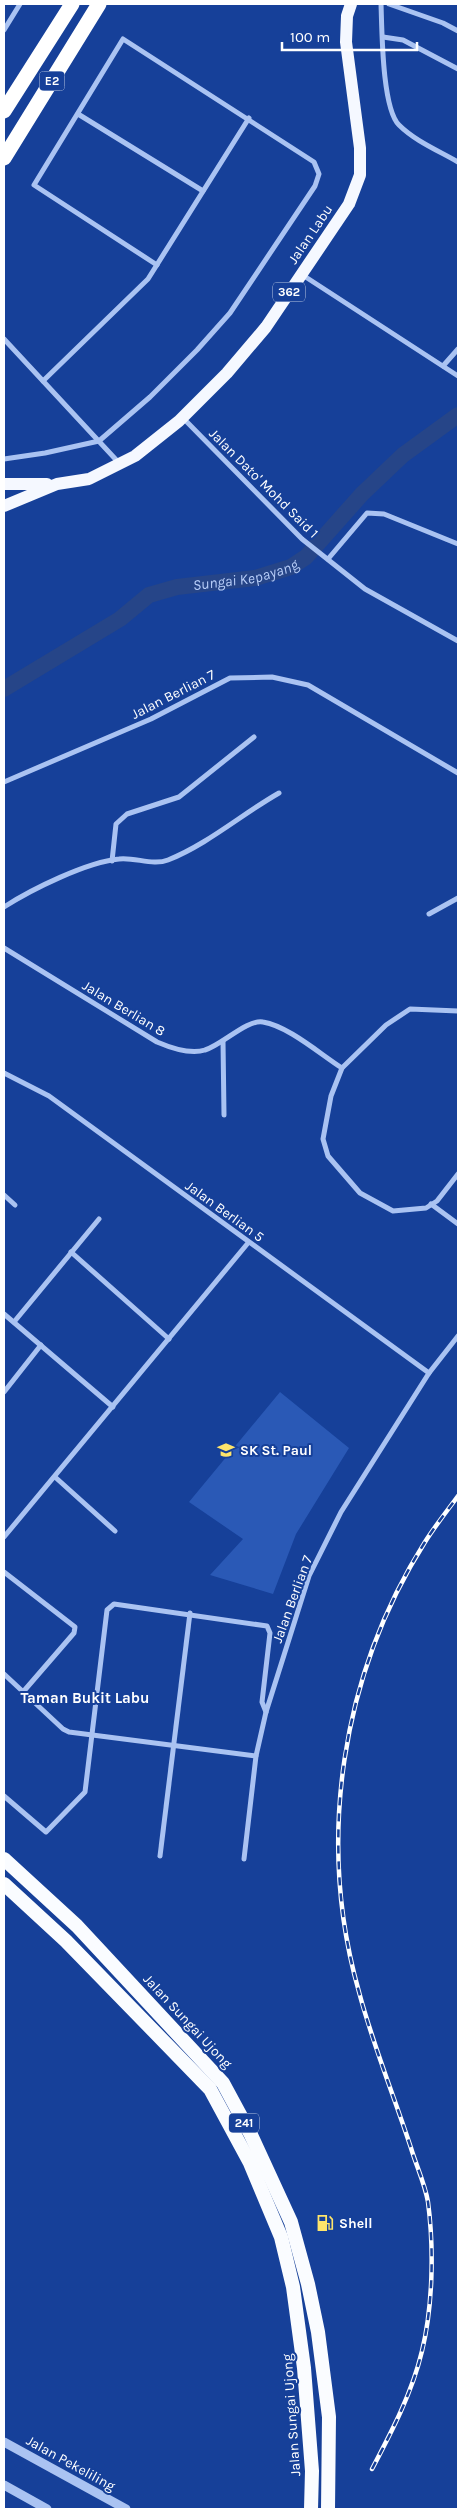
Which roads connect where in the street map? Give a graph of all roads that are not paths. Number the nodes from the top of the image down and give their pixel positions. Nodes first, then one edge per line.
1 (20, 4) edge
2 (72, 4) edge
3 (100, 4) edge
4 (351, 4) edge
5 (381, 4) edge
6 (389, 4) edge
7 (4, 30) edge
8 (458, 31) edge
9 (383, 37) junction
10 (458, 69) edge
11 (4, 111) edge
12 (78, 114) junction
13 (250, 118) junction
14 (4, 158) edge
15 (458, 162) edge
16 (203, 191) junction
17 (157, 265) junction
18 (301, 274) junction
19 (4, 339) edge
20 (458, 350) edge
21 (443, 366) junction
22 (458, 376) edge
23 (43, 381) junction
24 (183, 418) junction
25 (99, 441) junction
26 (4, 460) edge
27 (120, 464) junction
28 (4, 484) edge
29 (57, 484) junction
30 (4, 506) edge
31 (458, 544) edge
32 (326, 557) junction
33 (458, 641) edge
34 (254, 737) dead end
35 (458, 773) edge
36 (4, 782) edge
37 (279, 793) dead end
38 (112, 861) junction
39 (458, 898) edge
40 (4, 906) edge
41 (429, 914) dead end
42 (4, 948) edge
43 (458, 1010) edge
44 (223, 1041) junction
45 (342, 1068) junction
46 (4, 1073) edge
47 (224, 1115) dead end
48 (458, 1174) edge
49 (4, 1195) edge
50 (431, 1204) junction
51 (15, 1205) dead end
52 (99, 1219) dead end
53 (458, 1224) edge
54 (248, 1243) junction
55 (71, 1252) junction
56 (4, 1314) edge
57 (14, 1322) junction
58 (458, 1336) edge
59 (169, 1339) junction
60 (41, 1345) junction
61 (429, 1374) junction
62 (4, 1392) edge
63 (113, 1407) junction
64 (54, 1478) junction
65 (115, 1531) dead end
66 (4, 1537) edge
67 (4, 1572) edge
68 (190, 1613) junction
69 (4, 1674) edge
70 (23, 1692) junction
71 (266, 1712) junction
72 (93, 1736) junction
73 (174, 1746) junction
74 (256, 1756) junction
75 (4, 1796) edge
76 (160, 1856) dead end
77 (244, 1858) dead end
78 (4, 1859) edge
79 (4, 1884) edge
80 (4, 2442) edge
81 (4, 2486) edge
82 (47, 2509) edge
83 (126, 2509) edge
84 (311, 2509) edge
85 (328, 2509) edge

1 - 7 street
2 - 11 highway, E2
3 - 14 highway, E2
4 - 18 main road, Jalan Labu / 362
5 - 9 street
6 - 8 street
9 - 10 street
9 - 15 street
12 - 13 street
12 - 16 street
12 - 17 street
13 - 16 street
13 - 25 street
16 - 17 street
17 - 23 street
18 - 21 street
18 - 24 main road, Jalan Labu / 362
19 - 23 street
20 - 21 street
21 - 22 street
23 - 25 street
24 - 27 main road, Jalan Labu / 362
24 - 32 street, Jalan Dato' Mohd Said 1
25 - 26 street
25 - 27 street
27 - 29 main road, Jalan Labu / 362
28 - 29 main road, Jalan Labu / 362
29 - 30 main road, Jalan Labu / 362
31 - 32 street
32 - 33 street, Jalan Dato' Mohd Said 1
34 - 38 street
35 - 36 street, Jalan Berlian 7
37 - 38 street
38 - 40 street
39 - 41 street
42 - 44 street, Jalan Berlian 8
43 - 45 street
44 - 45 street, Jalan Berlian 8
44 - 47 street
45 - 50 street
46 - 54 street, Jalan Berlian 5
48 - 50 street
49 - 51 street
50 - 53 street
52 - 55 street
54 - 59 street
54 - 61 street, Jalan Berlian 5
55 - 57 street
55 - 59 street
56 - 57 street
57 - 60 street
58 - 61 street
59 - 63 street
60 - 62 street
60 - 63 street
61 - 71 street, Jalan Berlian 7
63 - 64 street
64 - 65 street
64 - 66 street
67 - 70 street
68 - 71 street
68 - 72 street
68 - 73 street
69 - 70 street
70 - 72 street
71 - 74 street, Jalan Berlian 7
72 - 73 street
72 - 75 street
73 - 74 street
73 - 76 street
74 - 77 street, Jalan Berlian 7
78 - 85 highway, Jalan Sungai Ujong / 241
79 - 84 highway, Jalan Sungai Ujong / 241
80 - 83 street, Jalan Pekeliling
81 - 82 street

